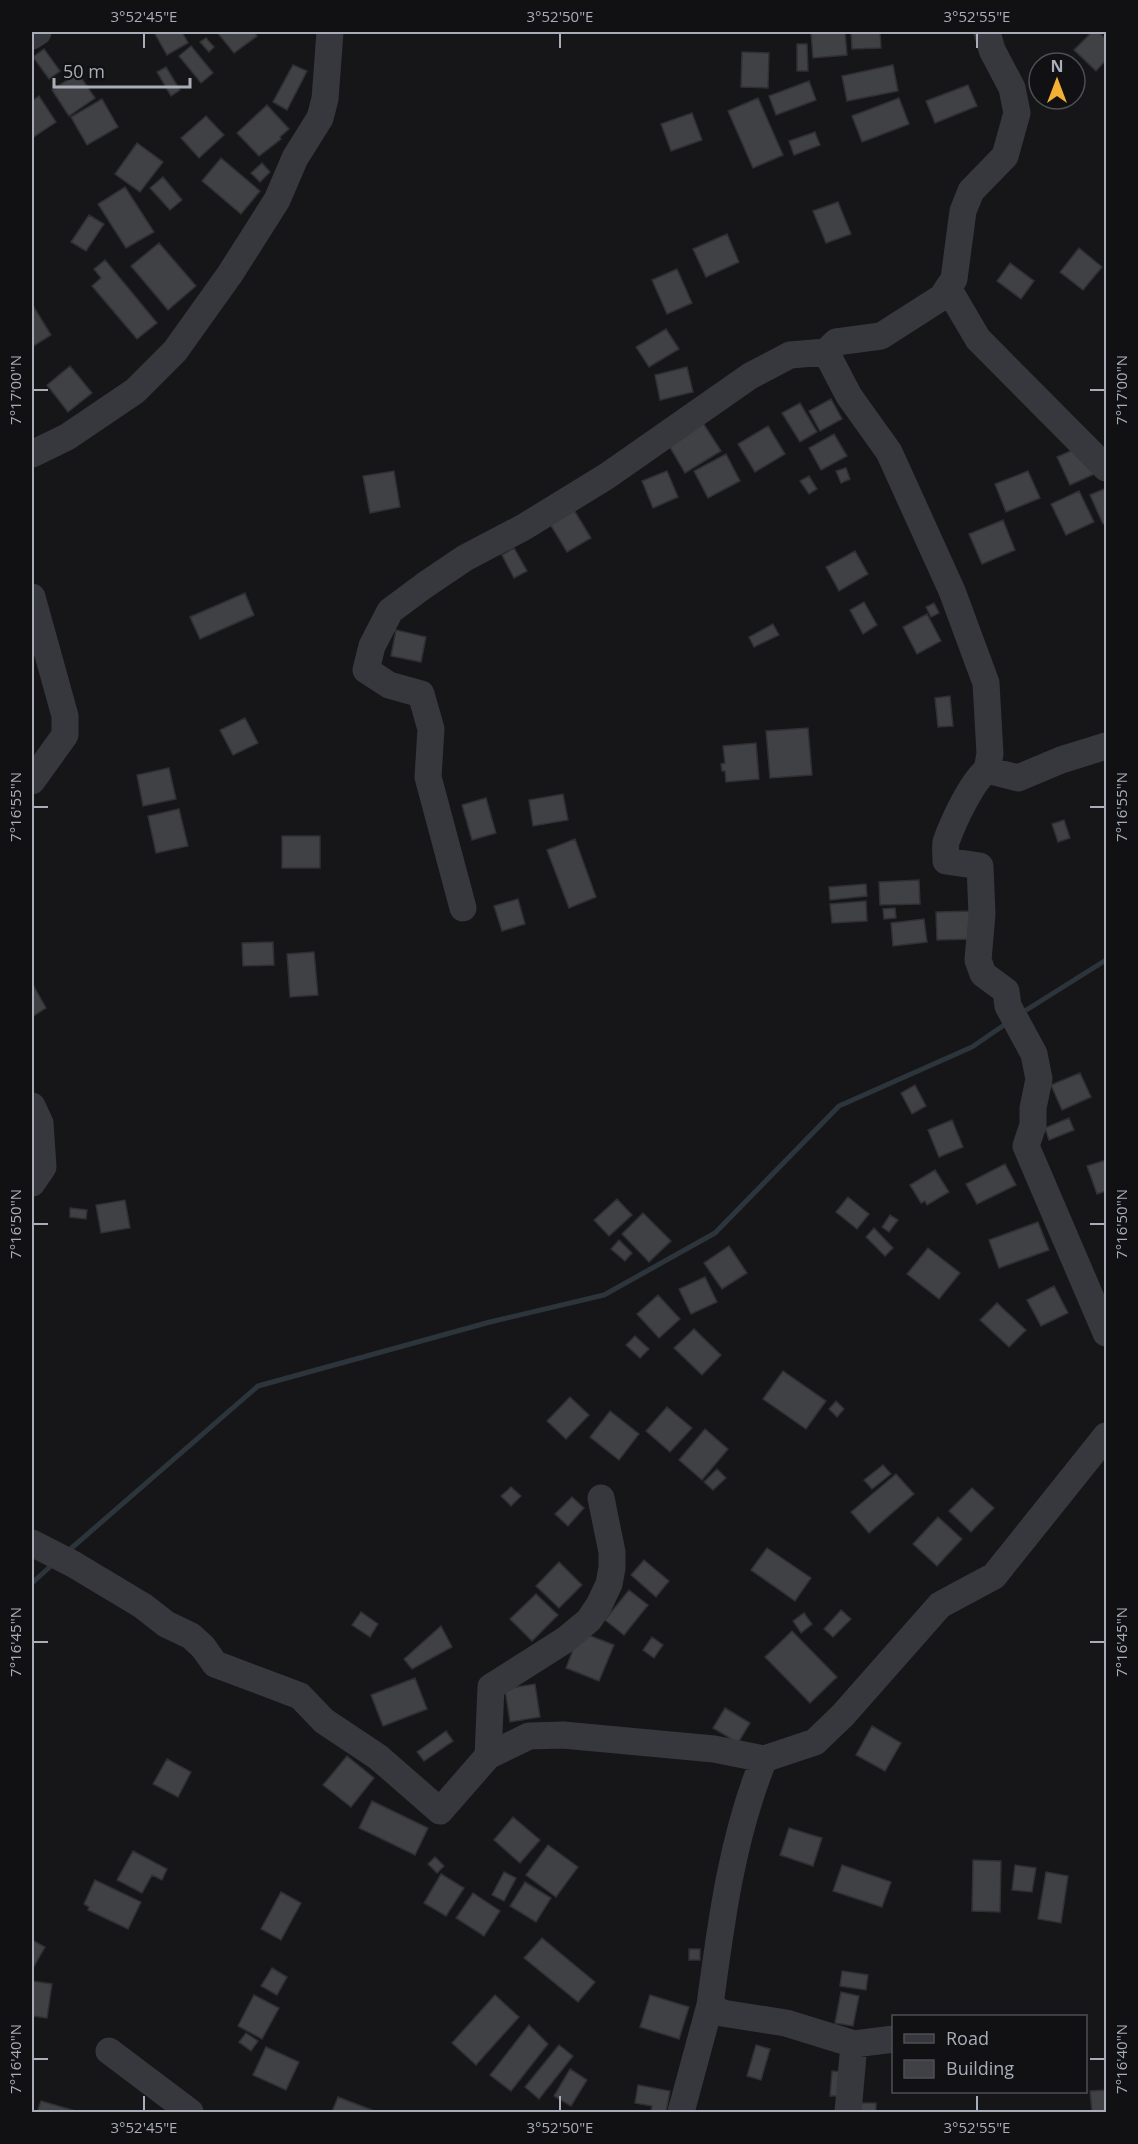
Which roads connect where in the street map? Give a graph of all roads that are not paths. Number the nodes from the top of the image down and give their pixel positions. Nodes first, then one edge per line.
1 (38, 32) edge
2 (330, 32) edge
3 (987, 32) edge
4 (32, 36) edge
5 (948, 288) junction
6 (826, 352) junction
7 (32, 454) edge
8 (1107, 468) edge
9 (32, 597) edge
10 (1107, 746) edge
11 (987, 770) junction
12 (32, 782) edge
13 (463, 908) dead end
14 (32, 1106) edge
15 (32, 1183) edge
16 (1107, 1333) edge
17 (1107, 1436) edge
18 (601, 1498) dead end
19 (32, 1544) edge
20 (488, 1756) junction
21 (764, 1759) junction
22 (710, 2006) junction
23 (892, 2039) edge
24 (854, 2044) junction
25 (109, 2051) dead end
26 (190, 2112) edge
27 (681, 2112) edge
28 (848, 2112) edge

1 - 4 street
2 - 7 street
3 - 5 street
5 - 6 street
5 - 8 street
6 - 11 street
6 - 13 street
9 - 12 street
10 - 11 street
11 - 16 street
14 - 15 street
17 - 21 street
18 - 20 street
19 - 20 street
20 - 21 street
21 - 22 street
22 - 24 street
22 - 27 street
23 - 24 street
24 - 28 street
25 - 26 street

